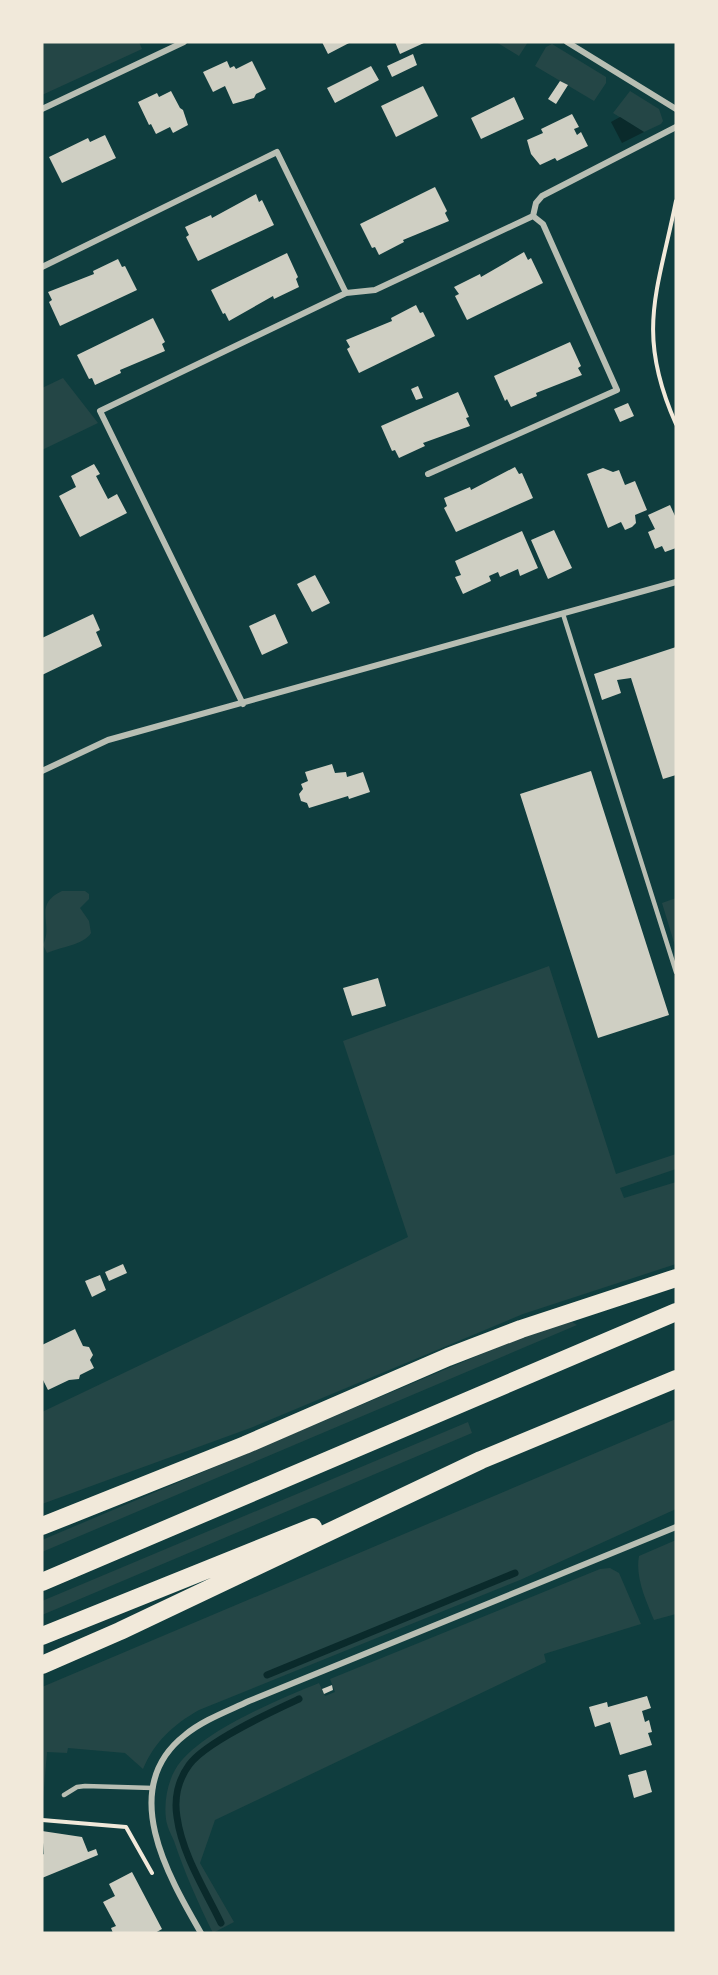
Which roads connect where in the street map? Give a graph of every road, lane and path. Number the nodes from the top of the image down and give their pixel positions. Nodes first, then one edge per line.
1 (184, 42) edge
2 (567, 42) edge
3 (676, 108) edge
4 (42, 109) edge
5 (676, 127) edge
6 (676, 201) edge
7 (533, 216) junction
8 (42, 267) edge
9 (346, 293) junction
10 (676, 424) edge
11 (428, 474) dead end
12 (676, 582) edge
13 (563, 614) junction
14 (243, 704) junction
15 (42, 771) edge
16 (676, 972) edge
17 (676, 1278) edge
18 (676, 1312) edge
19 (676, 1379) edge
20 (473, 1464) junction
21 (42, 1526) edge
22 (676, 1527) edge
23 (42, 1582) edge
24 (42, 1636) edge
25 (42, 1665) edge
26 (153, 1788) junction
27 (64, 1795) dead end
28 (42, 1820) edge
29 (155, 1877) dead end
30 (201, 1933) edge

1 - 4 street
2 - 3 street
5 - 7 street
6 - 10 path
7 - 9 street
7 - 11 street
8 - 9 street
9 - 14 street
12 - 13 street
13 - 14 street
13 - 16 lane
14 - 15 street
17 - 21 highway
18 - 23 highway
19 - 20 highway
20 - 24 highway
20 - 25 highway
22 - 26 street
26 - 27 lane
26 - 30 street
28 - 29 path

